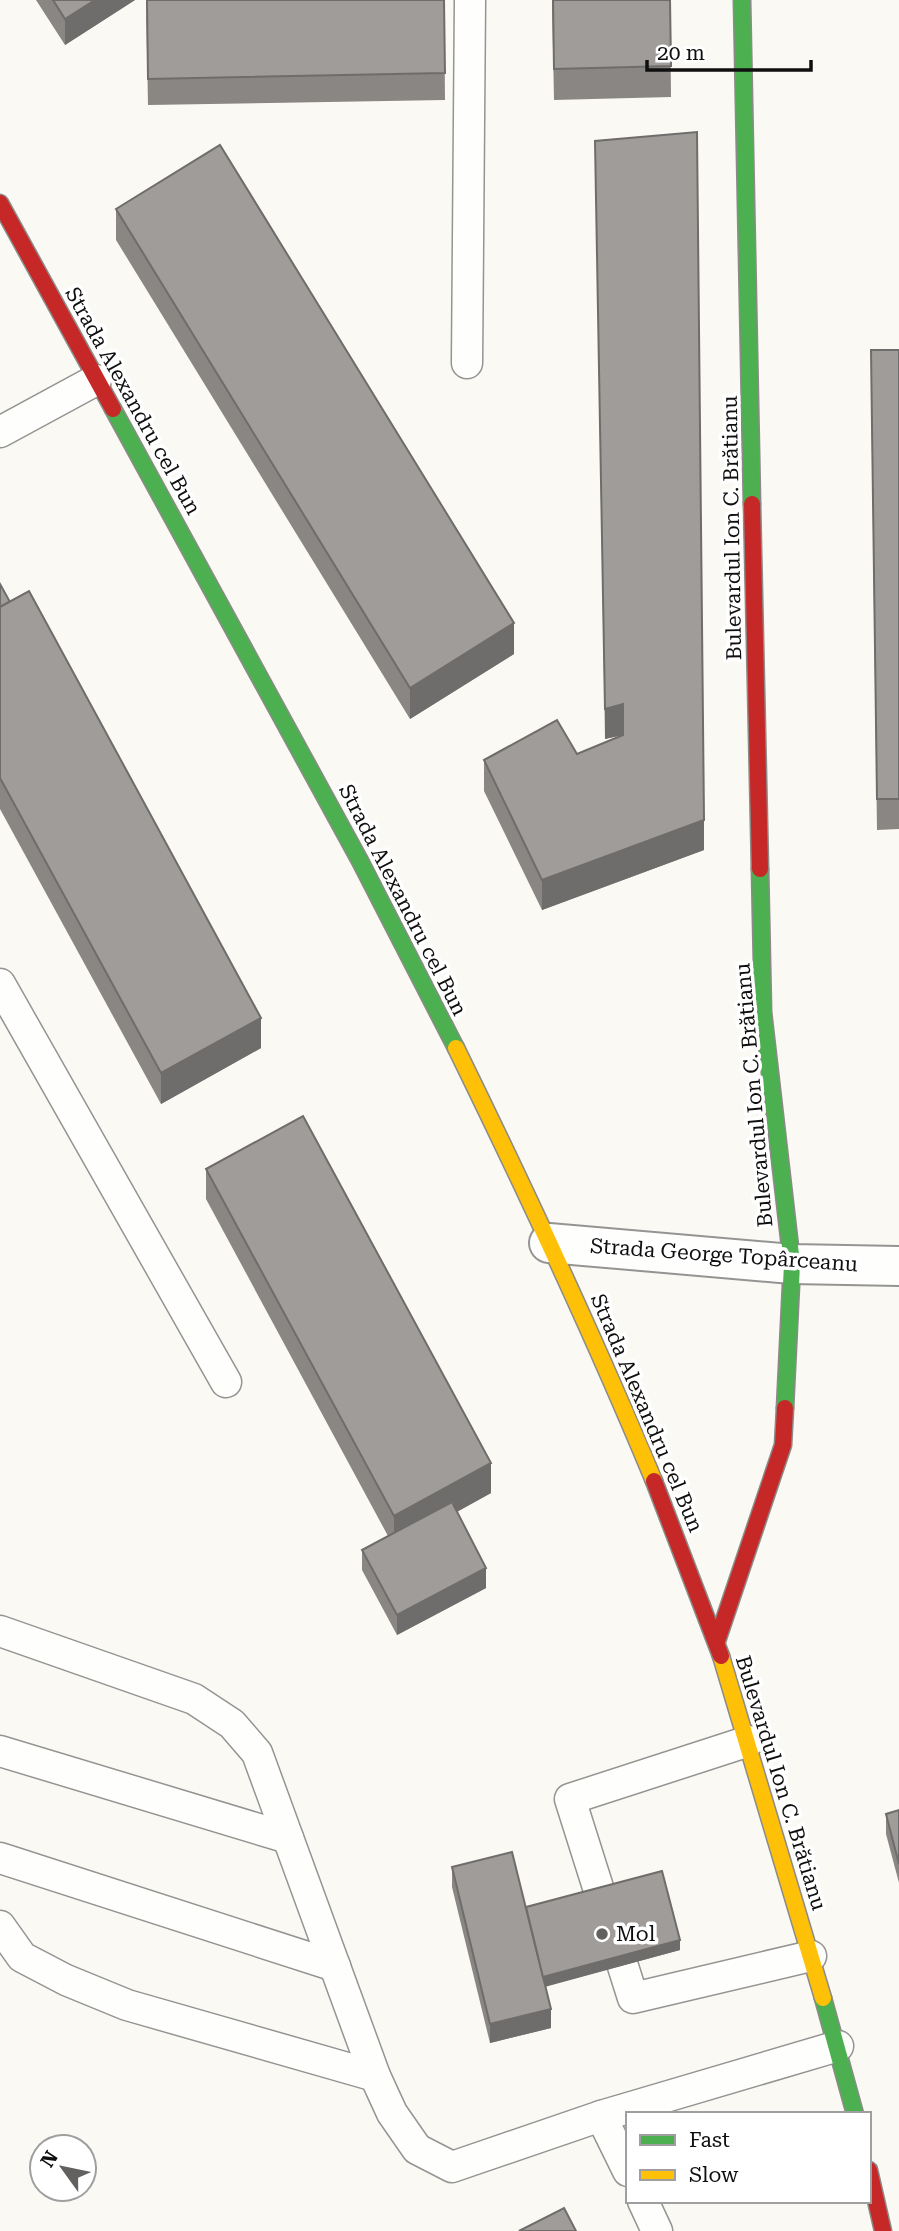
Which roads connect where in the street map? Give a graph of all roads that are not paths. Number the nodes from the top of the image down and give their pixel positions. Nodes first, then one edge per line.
1 (470, 0) edge
2 (742, 0) edge
3 (0, 203) edge
4 (467, 363) dead end
5 (96, 380) junction
6 (0, 432) edge
7 (0, 984) edge
8 (550, 1243) junction
9 (792, 1264) junction
10 (899, 1266) edge
11 (226, 1382) dead end
12 (0, 1631) edge
13 (717, 1641) junction
14 (749, 1741) junction
15 (0, 1751) edge
16 (288, 1838) junction
17 (0, 1858) edge
18 (0, 1926) edge
19 (811, 1956) junction
20 (335, 1966) junction
21 (838, 2046) junction
22 (375, 2076) junction
23 (854, 2112) edge
24 (601, 2116) junction
25 (626, 2167) edge
26 (871, 2180) edge
27 (643, 2203) edge
28 (657, 2231) edge
29 (883, 2231) edge

1 - 4 lane
2 - 9 main road, Bulevardul Ion C. Brătianu
3 - 5 main road, Strada Alexandru cel Bun
5 - 6 lane
5 - 8 main road, Strada Alexandru cel Bun
7 - 11 lane
8 - 9 street, Strada George Topârceanu
8 - 13 main road, Strada Alexandru cel Bun
9 - 10 street, Strada George Topârceanu
9 - 13 main road, Bulevardul Ion C. Brătianu
12 - 16 lane
13 - 14 main road, Bulevardul Ion C. Brătianu
14 - 19 main road, Bulevardul Ion C. Brătianu
14 - 19 lane
15 - 16 lane
16 - 20 lane
17 - 20 lane
18 - 22 lane
19 - 21 main road, Bulevardul Ion C. Brătianu
20 - 22 lane
21 - 23 main road, Bulevardul Ion C. Brătianu
21 - 24 lane
22 - 24 lane
24 - 25 lane
26 - 29 main road
27 - 28 lane

